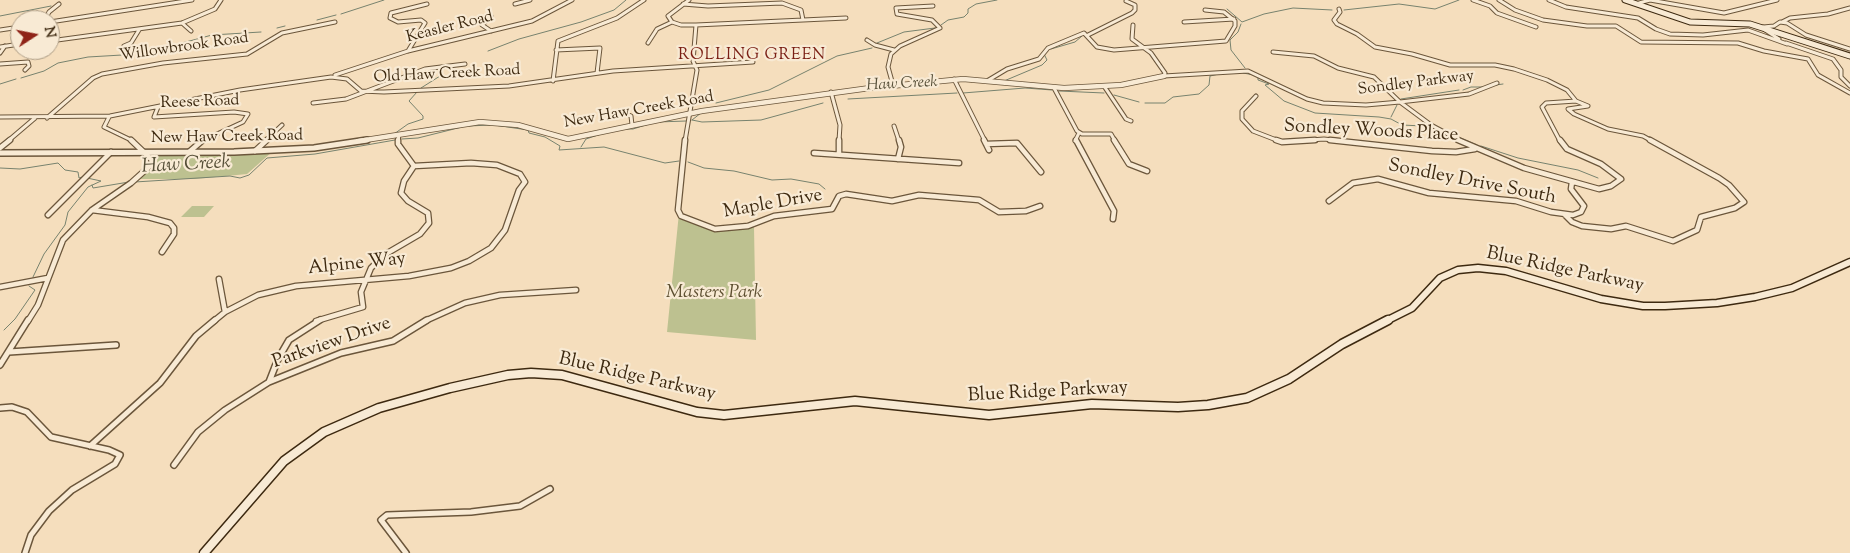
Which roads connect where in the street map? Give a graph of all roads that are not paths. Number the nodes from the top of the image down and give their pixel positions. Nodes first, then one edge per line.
1 (192, 0) edge
2 (221, 0) edge
3 (530, 0) edge
4 (572, 0) edge
5 (644, 0) edge
6 (689, 0) edge
7 (1473, 0) edge
8 (1499, 0) edge
9 (1507, 0) edge
10 (1549, 0) edge
11 (1625, 0) edge
12 (1649, 0) edge
13 (1776, 0) edge
14 (1126, 1) dead end
15 (1639, 3) junction
16 (59, 4) dead end
17 (427, 4) dead end
18 (515, 4) dead end
19 (683, 4) junction
20 (933, 6) dead end
21 (1509, 7) junction
22 (1338, 8) dead end
23 (1850, 8) edge
24 (52, 10) edge
25 (1205, 10) dead end
26 (491, 16) dead end
27 (846, 18) dead end
28 (1234, 19) junction
29 (60, 20) edge
30 (803, 20) junction
31 (335, 22) dead end
32 (672, 22) junction
33 (1184, 22) dead end
34 (1782, 22) junction
35 (182, 23) junction
36 (696, 25) junction
37 (1133, 25) dead end
38 (1536, 28) dead end
39 (1762, 28) junction
40 (139, 30) junction
41 (191, 31) dead end
42 (491, 31) junction
43 (1088, 34) junction
44 (60, 40) edge
45 (867, 40) dead end
46 (648, 44) dead end
47 (1787, 44) junction
48 (10, 45) edge
49 (5, 46) junction
50 (124, 46) dead end
51 (0, 47) edge
52 (1145, 48) junction
53 (1850, 49) edge
54 (556, 50) junction
55 (894, 50) junction
56 (408, 51) junction
57 (1274, 52) dead end
58 (0, 53) edge
59 (1850, 56) edge
60 (752, 62) dead end
61 (0, 64) edge
62 (465, 64) dead end
63 (695, 66) junction
64 (26, 70) dead end
65 (597, 73) junction
66 (1164, 76) junction
67 (331, 77) junction
68 (954, 79) junction
69 (986, 80) junction
70 (553, 81) junction
71 (1497, 83) dead end
72 (893, 85) junction
73 (1104, 86) junction
74 (1850, 86) edge
75 (1054, 88) junction
76 (364, 92) junction
77 (831, 92) junction
78 (1850, 93) edge
79 (1256, 96) dead end
80 (1576, 101) junction
81 (1400, 102) junction
82 (312, 103) dead end
83 (158, 107) junction
84 (619, 111) dead end
85 (691, 113) junction
86 (0, 117) edge
87 (109, 117) junction
88 (35, 118) junction
89 (47, 118) junction
90 (1131, 121) dead end
91 (282, 125) dead end
92 (632, 125) junction
93 (894, 126) dead end
94 (1079, 133) junction
95 (399, 135) junction
96 (986, 144) junction
97 (0, 148) edge
98 (1476, 149) junction
99 (989, 150) dead end
100 (255, 151) junction
101 (111, 152) junction
102 (144, 152) junction
103 (190, 152) junction
104 (0, 153) edge
105 (814, 153) dead end
106 (839, 154) junction
107 (898, 159) junction
108 (959, 163) dead end
109 (414, 166) junction
110 (1147, 171) dead end
111 (1041, 172) dead end
112 (1572, 182) junction
113 (1329, 201) dead end
114 (1040, 206) dead end
115 (92, 210) junction
116 (48, 215) dead end
117 (1565, 215) junction
118 (1114, 219) dead end
119 (162, 252) dead end
120 (1850, 262) edge
121 (48, 278) junction
122 (220, 279) dead end
123 (365, 279) junction
124 (0, 287) edge
125 (576, 290) dead end
126 (225, 312) junction
127 (116, 346) dead end
128 (9, 352) junction
129 (0, 365) edge
130 (269, 382) junction
131 (0, 408) edge
132 (90, 446) junction
133 (174, 465) dead end
134 (550, 489) dead end
135 (25, 553) edge
136 (204, 553) edge
137 (406, 553) edge

1 - 29 street
2 - 35 street
3 - 18 street
4 - 42 street, Keasler Road
5 - 54 street
6 - 19 street
7 - 38 street
8 - 21 street
9 - 21 street
10 - 47 street
11 - 15 main road
12 - 13 street
12 - 15 street
14 - 43 street
15 - 39 main road
16 - 24 street
17 - 56 street
19 - 30 street
19 - 32 street
20 - 55 street
21 - 78 street
22 - 80 street
23 - 34 street
25 - 28 street
26 - 42 street
27 - 30 street
28 - 33 street
28 - 52 street
30 - 36 street
31 - 89 street, Willowbrook Road
32 - 36 street
32 - 46 street
34 - 39 street
34 - 53 street
35 - 40 street
35 - 41 street
36 - 63 street, Maple Drive
37 - 52 street
39 - 47 street
39 - 59 main road
40 - 44 street
40 - 50 street
42 - 56 street, Keasler Road
43 - 52 street
43 - 69 street
45 - 55 street
47 - 74 street
48 - 49 street
49 - 51 street
49 - 58 street
52 - 66 street
54 - 65 street
54 - 70 street
55 - 72 street
56 - 67 street, Keasler Road
57 - 81 street
60 - 63 street, Old Haw Creek Road
61 - 64 street
62 - 76 street
63 - 65 street, Old Haw Creek Road
63 - 85 street, Maple Drive
65 - 70 street, Old Haw Creek Road
66 - 73 street, New Haw Creek Road
66 - 81 street, Sondley Parkway
67 - 76 street, Old Haw Creek Road
67 - 83 street, Old Haw Creek Road
68 - 69 street, New Haw Creek Road
68 - 72 street, New Haw Creek Road
68 - 96 street
69 - 75 street, New Haw Creek Road
70 - 76 street, Old Haw Creek Road
71 - 81 street, Sondley Parkway
72 - 77 street, New Haw Creek Road
73 - 75 street, New Haw Creek Road
73 - 90 street
75 - 94 street
76 - 82 street
77 - 85 street, New Haw Creek Road
77 - 106 street
79 - 98 street, Sondley Woods Place
80 - 112 street
80 - 117 street
81 - 98 street
83 - 87 street, Old Haw Creek Road
83 - 103 street, Reese Road
84 - 92 street
85 - 92 street, New Haw Creek Road
85 - 114 street, Maple Drive
86 - 88 street, Old Haw Creek Road
87 - 89 street, Old Haw Creek Road
87 - 102 street
88 - 89 street, Old Haw Creek Road
88 - 97 street
91 - 100 street
92 - 95 street, New Haw Creek Road
93 - 107 street
94 - 110 street
94 - 118 street
95 - 100 street, New Haw Creek Road
95 - 109 street
96 - 99 street
96 - 111 street
98 - 112 street
100 - 103 street, New Haw Creek Road
101 - 102 street, New Haw Creek Road
101 - 104 street, New Haw Creek Road
101 - 116 street
102 - 103 street, New Haw Creek Road
102 - 115 street
105 - 106 street
106 - 107 street
107 - 108 street
109 - 123 street
109 - 123 street, Alpine Way
112 - 117 street, Sondley Drive South
113 - 117 street, Sondley Drive South
115 - 119 street
115 - 121 street
120 - 136 main road, Blue Ridge Parkway
121 - 124 street
121 - 128 street
122 - 126 street
123 - 126 street, Alpine Way
123 - 130 street
125 - 130 street, Parkview Drive
126 - 132 street, Alpine Way
127 - 128 street
128 - 129 street
130 - 133 street, Parkview Drive
131 - 132 street
132 - 135 street
134 - 137 street

